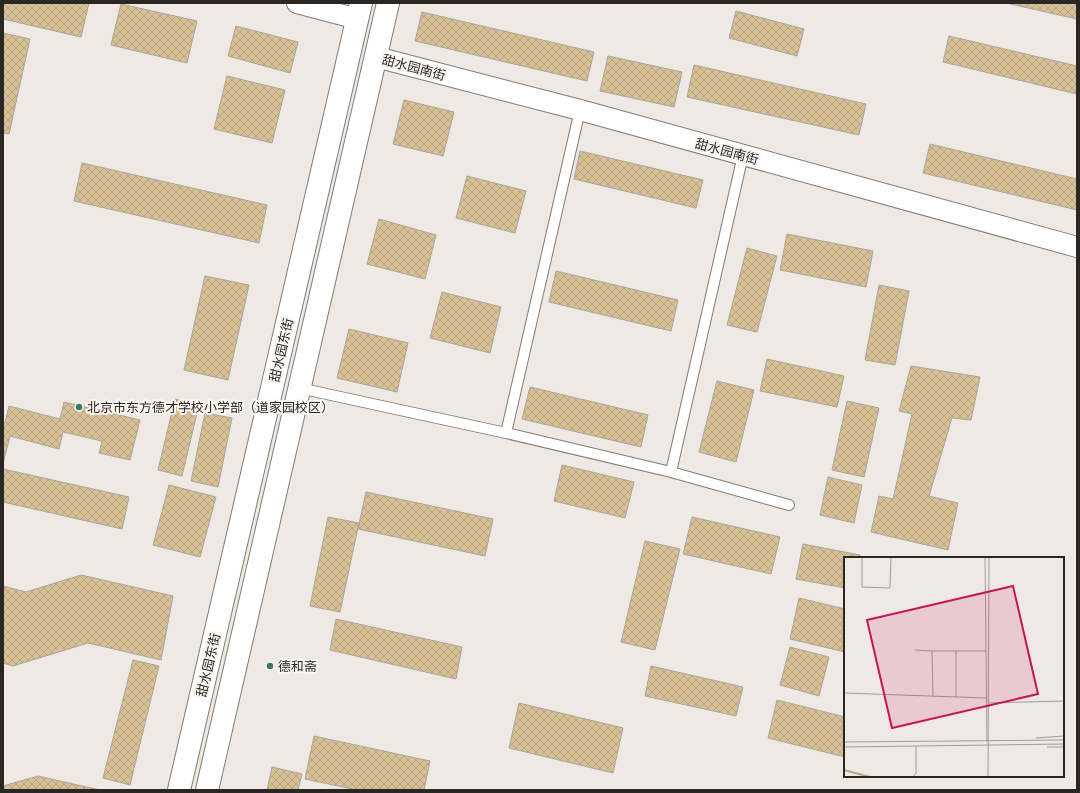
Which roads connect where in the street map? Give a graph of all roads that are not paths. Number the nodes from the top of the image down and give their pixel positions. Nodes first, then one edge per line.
1 (297, 3) edge
2 (388, 3) edge
3 (360, 11) edge
4 (376, 57) junction
5 (580, 110) junction
6 (742, 155) junction
7 (1077, 247) edge
8 (299, 388) junction
9 (506, 434) junction
10 (672, 472) junction
11 (790, 505) dead end
12 (179, 790) edge
13 (207, 790) edge

1 - 3 street
2 - 4 street, 甜水园东街
3 - 12 street, 甜水园东街
4 - 5 street, 甜水园南街
4 - 8 street, 甜水园东街
5 - 6 street, 甜水园南街
5 - 9 lane
6 - 7 street, 甜水园南街
6 - 10 lane
8 - 9 lane
8 - 13 street, 甜水园东街
9 - 10 lane
10 - 11 lane

